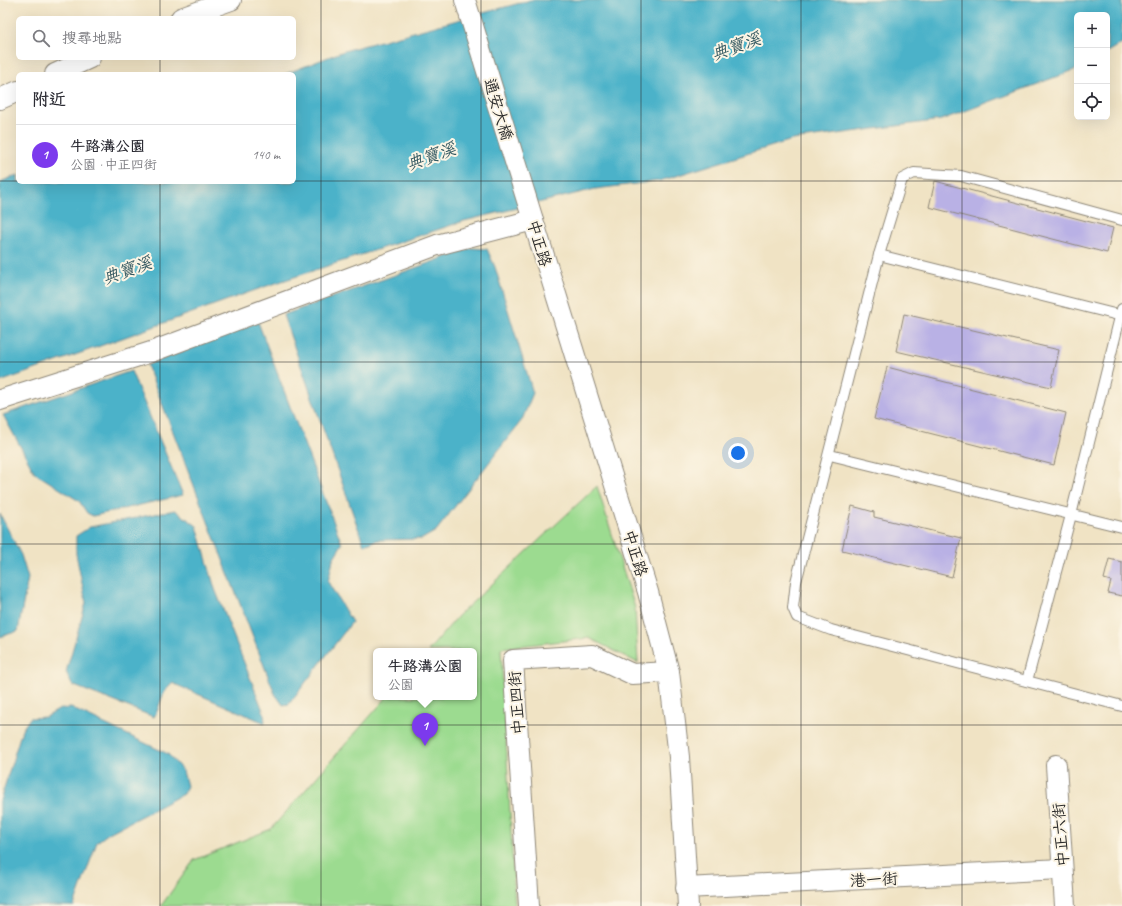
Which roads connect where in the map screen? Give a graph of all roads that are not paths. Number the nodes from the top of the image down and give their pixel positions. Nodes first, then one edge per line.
1 (231, 0) edge
2 (466, 4) edge
3 (187, 16) edge
4 (86, 60) edge
5 (59, 72) edge
6 (16, 92) edge
7 (0, 99) edge
8 (532, 215) junction
9 (1122, 220) edge
10 (879, 255) junction
11 (1121, 314) edge
12 (0, 400) edge
13 (830, 455) junction
14 (1071, 515) junction
15 (1122, 527) edge
16 (669, 672) junction
17 (1027, 681) junction
18 (1122, 706) edge
19 (1056, 765) dead end
20 (1062, 869) junction
21 (687, 897) edge
22 (529, 906) edge
23 (1065, 906) edge

1 - 3 street
2 - 8 street, 通安大橋
4 - 5 street
6 - 7 street
8 - 12 street
8 - 16 street, 中正路
9 - 10 lane
10 - 11 lane
10 - 13 lane
11 - 14 lane
13 - 14 lane
13 - 17 lane
14 - 15 lane
14 - 17 lane
16 - 21 street, 中正路
16 - 22 street, 中正四街
17 - 18 lane
19 - 20 street, 中正六街
20 - 21 street, 港一街
20 - 23 street, 中正六街

